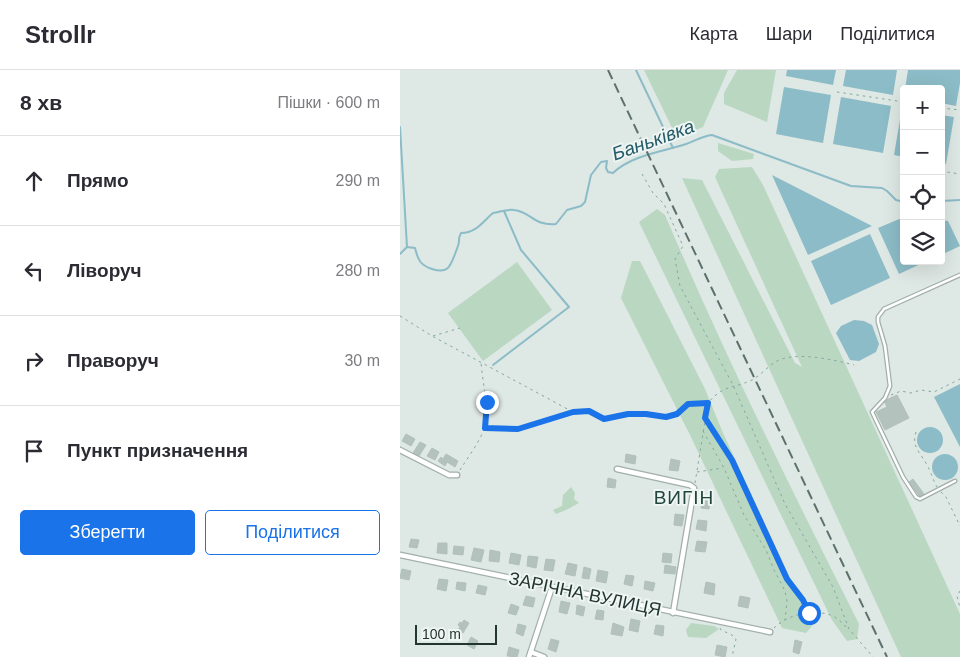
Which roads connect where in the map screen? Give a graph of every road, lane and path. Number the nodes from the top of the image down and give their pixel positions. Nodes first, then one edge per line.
1 (837, 92) dead end
2 (900, 101) edge
3 (945, 108) edge
4 (960, 110) edge
5 (945, 172) edge
6 (642, 174) dead end
7 (960, 174) edge
8 (960, 275) edge
9 (400, 316) edge
10 (460, 328) dead end
11 (432, 336) junction
12 (480, 362) junction
13 (854, 365) dead end
14 (960, 379) edge
15 (733, 386) junction
16 (885, 398) junction
17 (708, 403) junction
18 (573, 412) junction
19 (705, 418) junction
20 (485, 428) junction
21 (703, 430) junction
22 (916, 432) dead end
23 (400, 450) edge
24 (724, 468) junction
25 (617, 469) dead end
26 (697, 472) junction
27 (457, 475) joint
28 (955, 481) dead end
29 (694, 488) junction
30 (939, 490) junction
31 (960, 526) edge
32 (400, 555) edge
33 (552, 587) junction
34 (960, 591) edge
35 (960, 608) edge
36 (673, 613) junction
37 (809, 613) junction
38 (785, 620) junction
39 (721, 622) junction
40 (848, 629) junction
41 (770, 632) joint
42 (530, 655) edge
43 (544, 657) edge
44 (732, 657) edge
45 (873, 657) edge

1 - 2 path
3 - 4 path
5 - 7 path
6 - 15 path
8 - 16 lane
9 - 11 path
10 - 11 path
11 - 12 path
12 - 18 path
12 - 20 path
13 - 15 path
14 - 16 path
15 - 17 path
15 - 40 path
16 - 30 lane
17 - 18 path
17 - 19 path
18 - 20 path
19 - 21 path
19 - 37 path
20 - 27 path
21 - 24 path
21 - 26 path
22 - 30 path
23 - 27 street
24 - 26 path
24 - 38 path
25 - 29 street
26 - 29 path
28 - 30 lane
29 - 36 street
30 - 31 path
32 - 33 street, ЗАРІЧНА ВУЛИЦЯ
33 - 36 street, ЗАРІЧНА ВУЛИЦЯ
33 - 42 street
34 - 35 path
36 - 39 street, ЗАРІЧНА ВУЛИЦЯ
37 - 38 path
37 - 40 path
38 - 41 path
39 - 41 street, ЗАРІЧНА ВУЛИЦЯ
39 - 44 path
40 - 45 path
42 - 43 street

